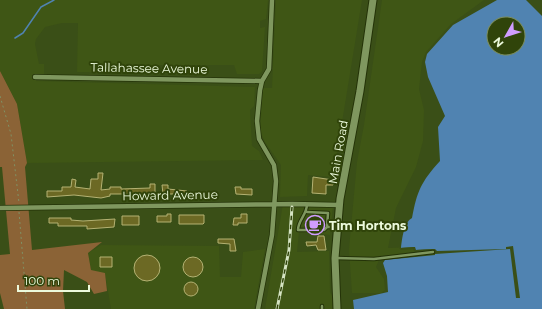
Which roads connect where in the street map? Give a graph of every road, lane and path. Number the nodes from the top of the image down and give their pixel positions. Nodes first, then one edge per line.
1 (272, 0) edge
2 (373, 0) edge
3 (36, 77) dead end
4 (262, 81) junction
5 (0, 96) edge
6 (274, 204) junction
7 (307, 204) junction
8 (340, 205) junction
9 (0, 208) edge
10 (19, 208) junction
11 (307, 212) junction
12 (327, 227) junction
13 (338, 227) junction
14 (433, 252) dead end
15 (336, 258) junction
16 (27, 309) edge
17 (258, 309) edge
18 (337, 309) edge

1 - 4 street
2 - 8 main road, Main Road
3 - 4 street, Tallahassee Avenue
4 - 6 street
5 - 10 path
6 - 7 street, Howard Avenue
6 - 10 street, Howard Avenue
6 - 17 street
7 - 8 street, Howard Avenue
7 - 11 lane
8 - 13 main road, Main Road
9 - 10 street, Howard Avenue
10 - 16 path
11 - 12 lane
11 - 12 lane
12 - 13 lane
13 - 15 main road, Main Road
14 - 15 lane
15 - 18 main road, Main Road

